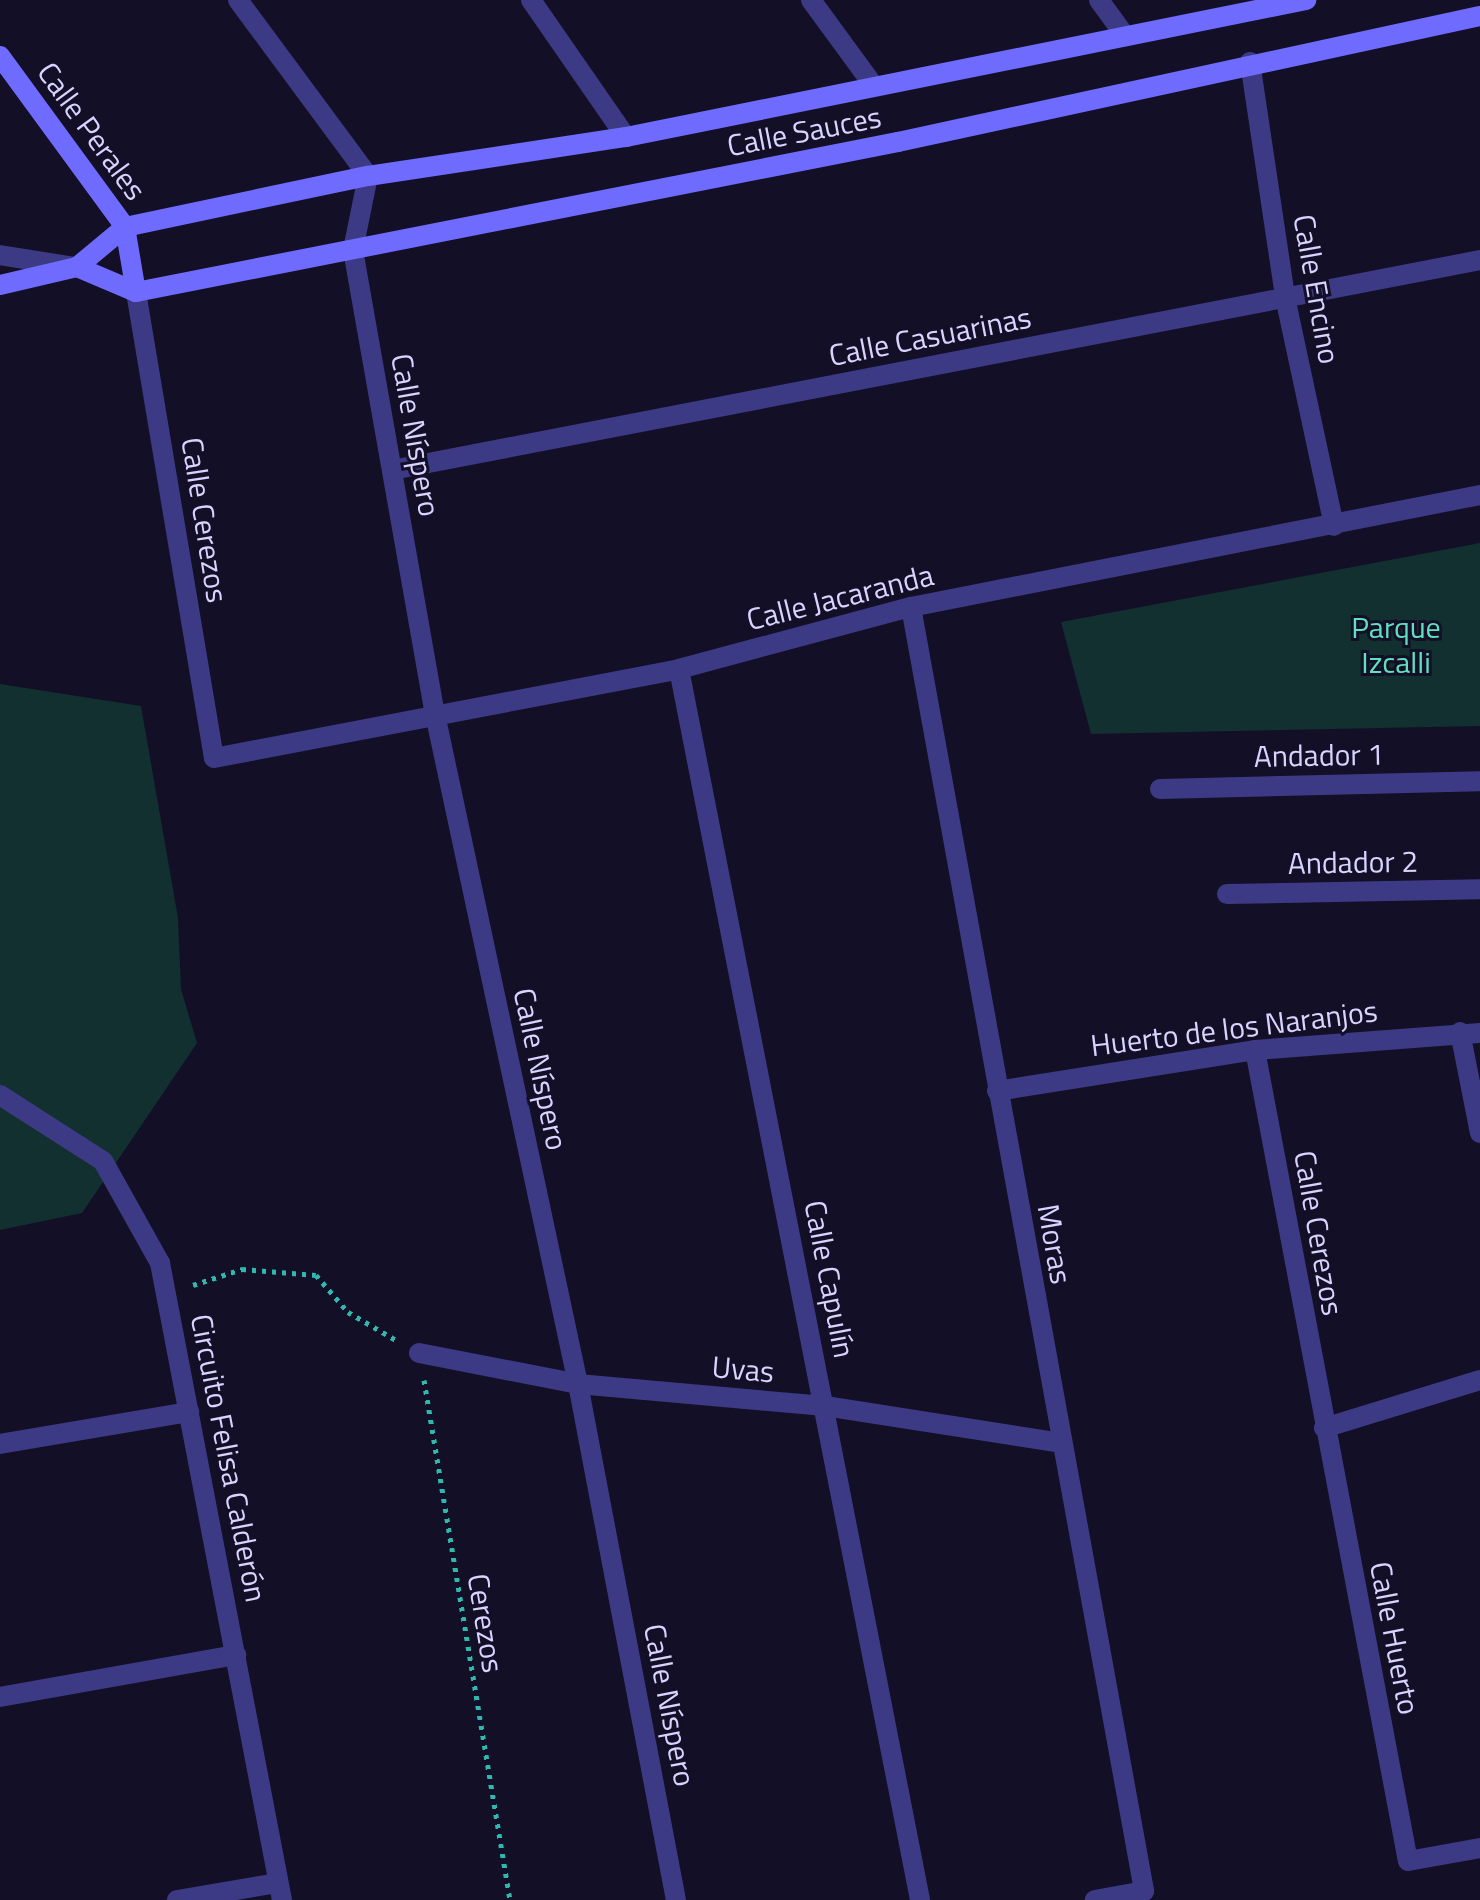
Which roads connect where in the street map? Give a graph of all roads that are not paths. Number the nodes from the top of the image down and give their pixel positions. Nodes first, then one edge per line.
1 (238, 0) edge
2 (531, 0) edge
3 (811, 0) edge
4 (1099, 0) edge
5 (1306, 0) edge
6 (1480, 16) edge
7 (1123, 33) junction
8 (0, 56) edge
9 (1250, 62) junction
10 (874, 86) junction
11 (626, 137) junction
12 (368, 176) junction
13 (125, 227) junction
14 (353, 250) junction
15 (0, 255) edge
16 (1480, 260) edge
17 (77, 267) junction
18 (0, 285) edge
19 (136, 292) junction
20 (1285, 297) junction
21 (392, 470) junction
22 (1480, 495) edge
23 (1334, 526) junction
24 (911, 607) junction
25 (679, 669) junction
26 (435, 714) junction
27 (214, 758) joint
28 (1480, 781) edge
29 (1160, 789) dead end
30 (1480, 889) edge
31 (1227, 894) dead end
32 (1470, 1032) edge
33 (1255, 1050) junction
34 (997, 1091) junction
35 (0, 1095) edge
36 (1480, 1133) edge
37 (419, 1353) road end
38 (1480, 1380) edge
39 (578, 1384) junction
40 (825, 1406) junction
41 (189, 1412) junction
42 (1324, 1428) junction
43 (1061, 1443) junction
44 (0, 1444) edge
45 (236, 1655) junction
46 (0, 1697) edge
47 (1480, 1848) edge
48 (280, 1891) edge
49 (177, 1900) edge
50 (676, 1900) edge
51 (920, 1900) edge
52 (1095, 1900) edge

1 - 12 street
2 - 11 street
3 - 10 street
4 - 7 street
5 - 7 street, Calle Sauces
6 - 9 street, Calle Sauces
7 - 10 street, Calle Sauces
8 - 13 street, Calle Perales
9 - 14 street, Calle Sauces
9 - 20 street, Calle Encino
10 - 11 street, Calle Sauces
11 - 12 street, Calle Sauces
12 - 13 street, Calle Sauces
12 - 14 street
13 - 17 street
13 - 19 street, Calle Perales
14 - 19 street, Calle Sauces
14 - 21 street, Calle Níspero
15 - 17 street
16 - 20 street, Calle Casuarinas
17 - 18 street
17 - 19 street
19 - 27 street, Calle Cerezos
20 - 21 street, Calle Casuarinas
20 - 23 street, Calle Encino
21 - 26 street, Calle Níspero
22 - 23 street, Calle Jacaranda
23 - 24 street, Calle Jacaranda
24 - 25 street, Calle Jacaranda
24 - 34 street, Moras
25 - 26 street, Calle Jacaranda
25 - 40 street, Calle Capulín
26 - 27 street, Calle Jacaranda
26 - 39 street, Calle Níspero
28 - 29 street, Andador 1
30 - 31 street, Andador 2
32 - 33 street, Huerto de los Naranjos
32 - 36 street
33 - 34 street, Huerto de los Naranjos
33 - 42 street, Calle Cerezos
34 - 43 street, Moras
35 - 41 street, Circuito Felisa Calderón
37 - 39 street, Uvas
38 - 42 street
39 - 40 street, Uvas
39 - 50 street, Calle Níspero
40 - 43 street, Uvas
40 - 51 street, Calle Capulín
41 - 44 street
41 - 45 street, Circuito Felisa Calderón
42 - 47 street, Calle Huerto
43 - 52 street, Moras
45 - 46 street
45 - 48 street, Circuito Felisa Calderón
48 - 49 street

